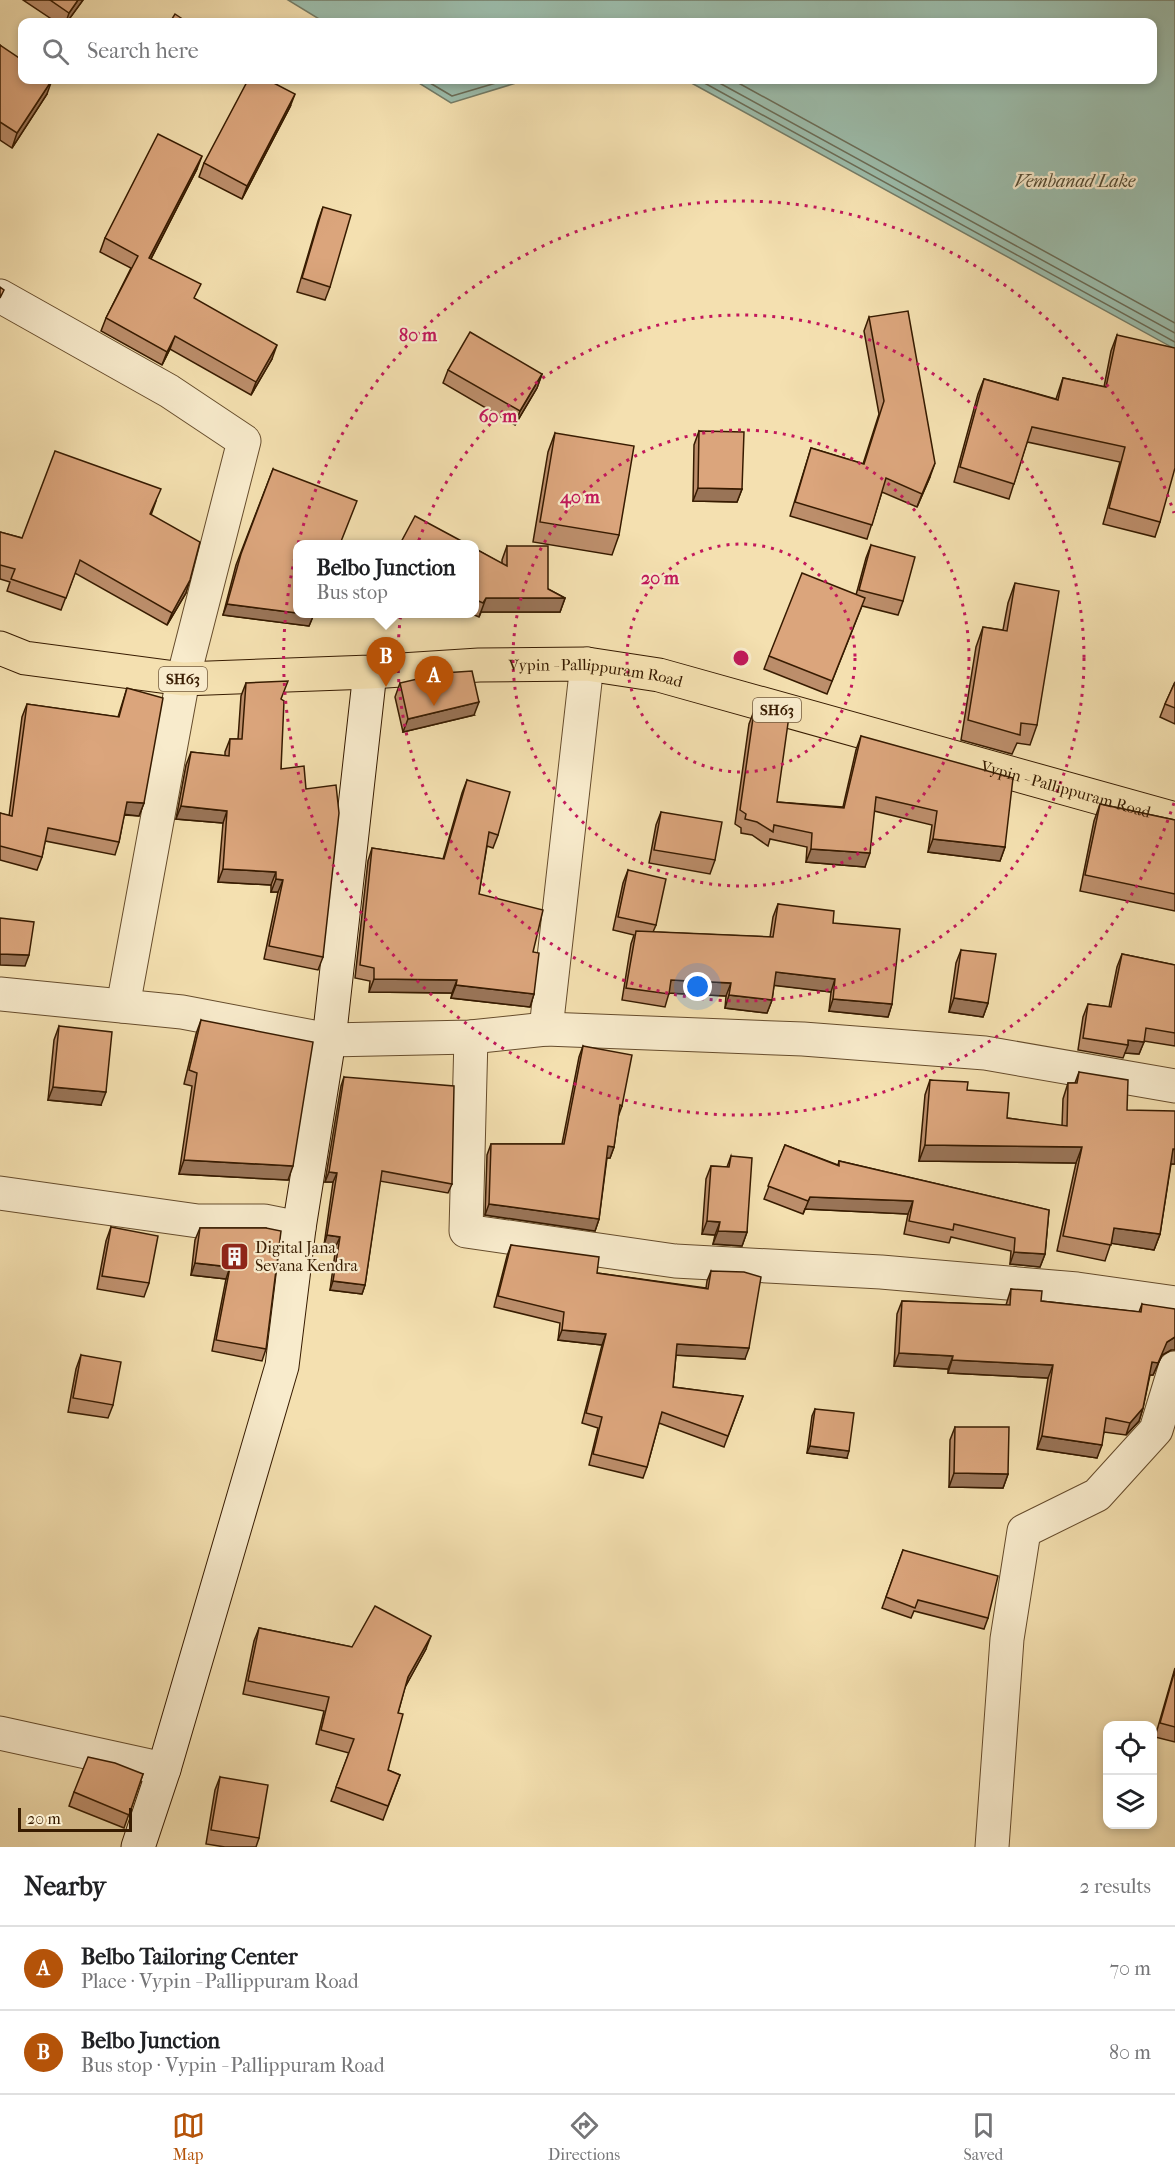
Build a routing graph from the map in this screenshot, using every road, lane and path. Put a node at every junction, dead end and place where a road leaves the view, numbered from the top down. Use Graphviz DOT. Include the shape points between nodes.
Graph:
graph roads {
  1 [pos="0,296"];
  2 [pos="0,648"];
  3 [pos="587,664"];
  4 [pos="370,672"];
  5 [pos="183,679"];
  6 [pos="1175,819"];
  7 [pos="0,994"];
  8 [pos="123,1006"];
  9 [pos="546,1029"];
  10 [pos="471,1037"];
  11 [pos="329,1040"];
  12 [pos="1175,1086"];
  13 [pos="0,1193"];
  14 [pos="298,1228"];
  15 [pos="1175,1303"];
  16 [pos="1175,1368"];
  17 [pos="0,1733"];
  18 [pos="164,1769"];
  19 [pos="138,1847"];
  20 [pos="992,1847"];
  1 -- 5 [label="street" via="169,391 244,441"];
  2 -- 5 [label="main road, Vypin - Pallippuram Road / SH63" via="25,658"];
  3 -- 4 [label="main road, Vypin - Pallippuram Road / SH63"];
  3 -- 6 [label="main road, Vypin - Pallippuram Road / SH63" via="659,675"];
  3 -- 9 [label="street"];
  4 -- 5 [label="main road, Vypin - Pallippuram Road / SH63"];
  4 -- 11 [label="street"];
  5 -- 8 [label="street"];
  7 -- 8 [label="street"];
  8 -- 11 [label="street" via="182,1012"];
  9 -- 10 [label="street"];
  9 -- 12 [label="street" via="803,1039 985,1053"];
  10 -- 11 [label="street"];
  10 -- 15 [label="street" via="466,1231 675,1261 881,1272 1077,1289"];
  11 -- 14 [label="street"];
  13 -- 14 [label="street" via="198,1221 264,1221"];
  14 -- 18 [label="street" via="282,1366"];
  16 -- 20 [label="street" via="1156,1430 1097,1495 1024,1530 1007,1639"];
  17 -- 18 [label="street"];
  18 -- 19 [label="street"];
}
